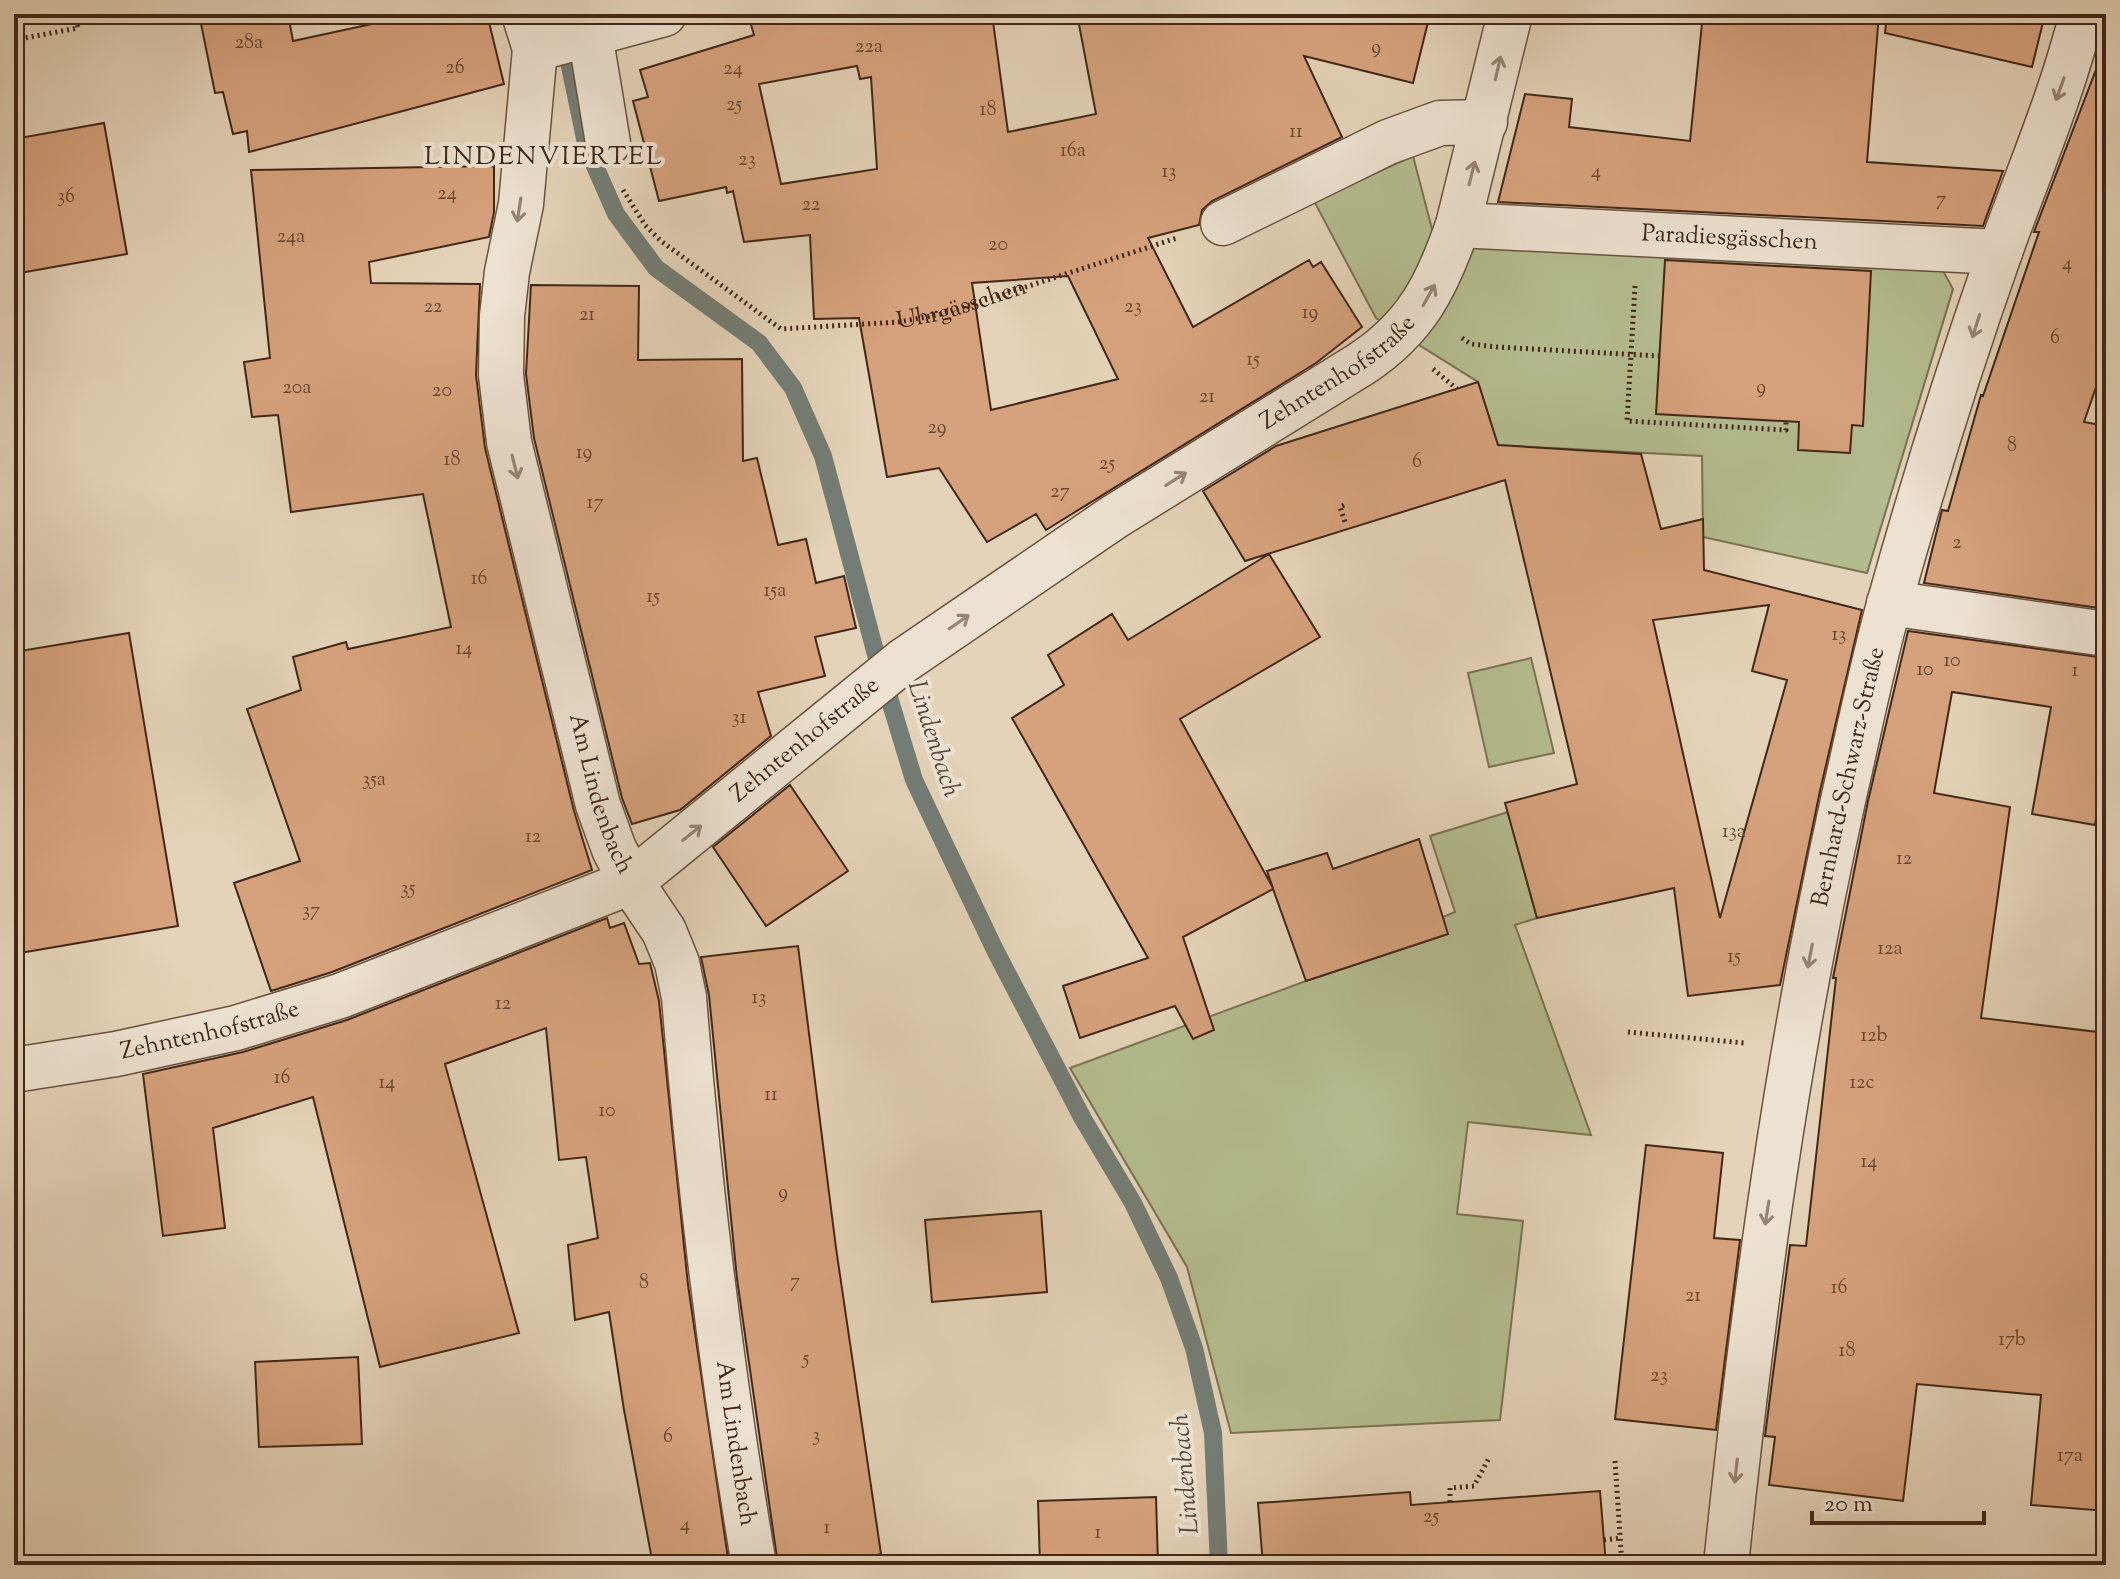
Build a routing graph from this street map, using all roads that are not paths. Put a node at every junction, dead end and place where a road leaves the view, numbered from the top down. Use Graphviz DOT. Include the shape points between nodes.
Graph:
graph roads {
  1 [pos="664,14"];
  2 [pos="1510,14"];
  3 [pos="2082,14"];
  4 [pos="555,36"];
  5 [pos="1485,122"];
  6 [pos="608,143"];
  7 [pos="1223,223"];
  8 [pos="1458,225"];
  9 [pos="2000,252"];
  10 [pos="1889,603"];
  11 [pos="2106,634"];
  12 [pos="631,882"];
  13 [pos="14,1070"];
  14 [pos="754,1565"];
  15 [pos="1726,1565"];
  1 -- 4 [label="street"];
  5 -- 2 [label="street, Zehntenhofstraße, one-way"];
  3 -- 9 [label="street, Bernhard-Schwarz-Straße, one-way" via="2070,64"];
  4 -- 6 [label="street"];
  4 -- 12 [label="street, Am Lindenbach, one-way" via="507,272 501,375 509,442 598,805"];
  5 -- 7 [label="street" via="1440,123 1388,142"];
  8 -- 5 [label="street, Zehntenhofstraße, one-way"];
  8 -- 9 [label="street, Paradiesgässchen"];
  12 -- 8 [label="street, Zehntenhofstraße, one-way" via="882,679 1114,517 1379,352 1422,307"];
  9 -- 10 [label="street, Bernhard-Schwarz-Straße, one-way"];
  10 -- 11 [label="street"];
  10 -- 15 [label="street, Bernhard-Schwarz-Straße, one-way" via="1793,1048 1761,1255"];
  12 -- 13 [label="street, Zehntenhofstraße" via="340,996 236,1028"];
  12 -- 14 [label="street, Am Lindenbach" via="664,931 684,997 709,1268"];
}
